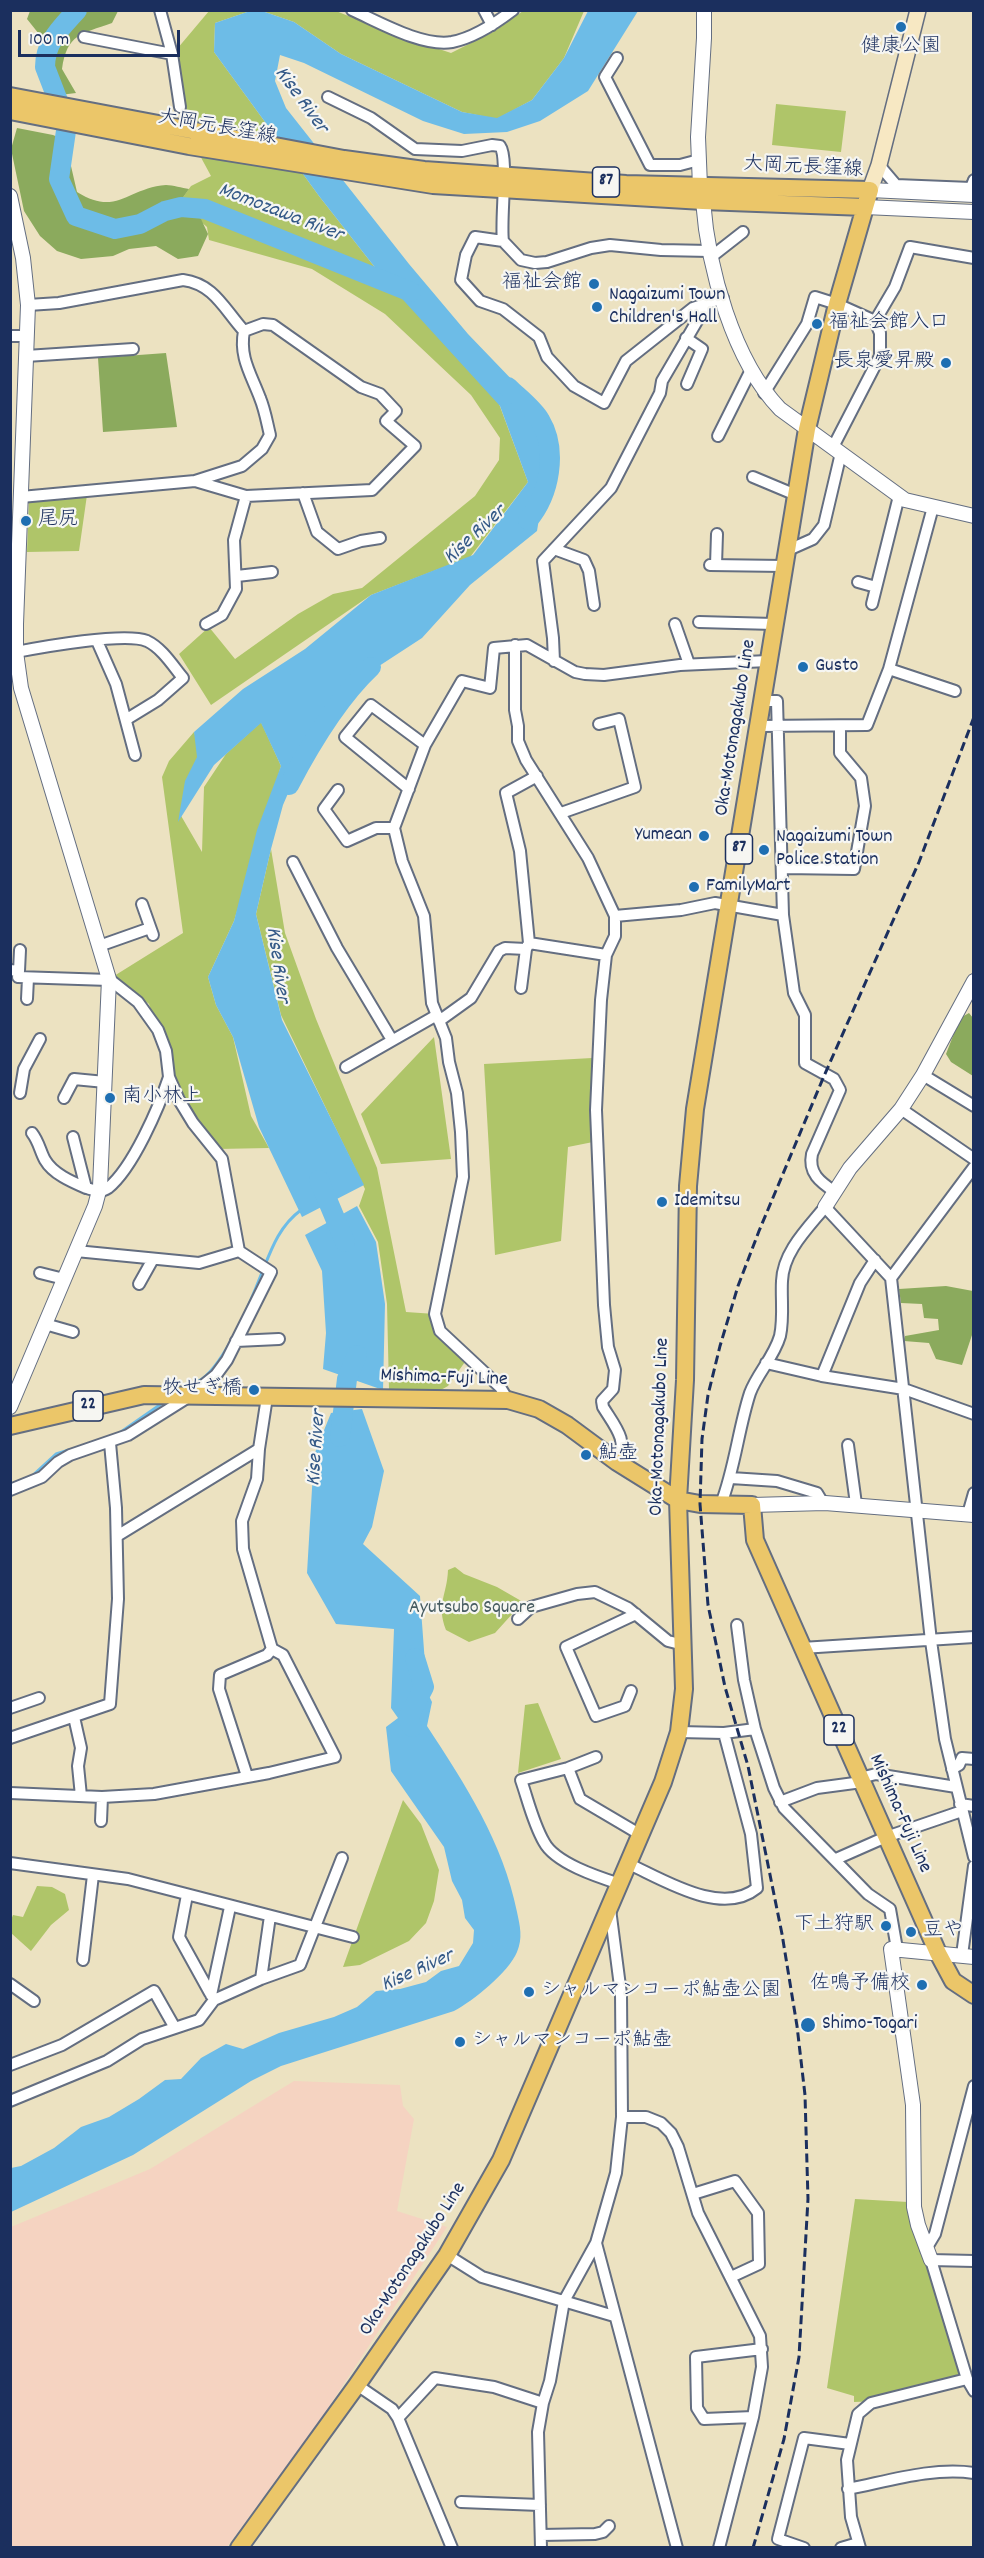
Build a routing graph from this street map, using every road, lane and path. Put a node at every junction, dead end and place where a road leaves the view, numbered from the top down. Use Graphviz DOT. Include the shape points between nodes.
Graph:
graph roads {
  1 [pos="160,10"];
  2 [pos="352,10"];
  3 [pos="484,10"];
  4 [pos="513,10"];
  5 [pos="704,10"];
  6 [pos="918,10"];
  7 [pos="492,25"];
  8 [pos="84,38"];
  9 [pos="172,54"];
  10 [pos="617,58"];
  11 [pos="10,96"];
  12 [pos="328,97"];
  13 [pos="180,106"];
  14 [pos="43,109"];
  15 [pos="10,111"];
  16 [pos="96,120"];
  17 [pos="699,160"];
  18 [pos="650,165"];
  19 [pos="879,165"];
  20 [pos="974,180"];
  21 [pos="503,182"];
  22 [pos="650,184"];
  23 [pos="870,190"];
  24 [pos="702,194"];
  25 [pos="974,195"];
  26 [pos="10,196"];
  27 [pos="865,207"];
  28 [pos="974,212"];
  29 [pos="743,232"];
  30 [pos="503,241"];
  31 [pos="711,254"];
  32 [pos="974,258"];
  33 [pos="723,298"];
  34 [pos="707,303"];
  35 [pos="837,304"];
  36 [pos="28,305"];
  37 [pos="875,321"];
  38 [pos="244,331"];
  39 [pos="10,336"];
  40 [pos="27,336"];
  41 [pos="686,338"];
  42 [pos="133,349"];
  43 [pos="26,356"];
  44 [pos="751,370"];
  45 [pos="687,384"];
  46 [pos="764,393"];
  47 [pos="807,429"];
  48 [pos="718,436"];
  49 [pos="837,450"];
  50 [pos="753,477"];
  51 [pos="195,481"];
  52 [pos="303,493"];
  53 [pos="796,495"];
  54 [pos="246,496"];
  55 [pos="899,496"];
  56 [pos="21,497"];
  57 [pos="933,507"];
  58 [pos="974,516"];
  59 [pos="717,534"];
  60 [pos="380,538"];
  61 [pos="554,549"];
  62 [pos="785,559"];
  63 [pos="272,572"];
  64 [pos="237,576"];
  65 [pos="858,582"];
  66 [pos="876,587"];
  67 [pos="594,604"];
  68 [pos="872,604"];
  69 [pos="699,622"];
  70 [pos="13,623"];
  71 [pos="206,624"];
  72 [pos="675,624"];
  73 [pos="774,624"];
  74 [pos="97,641"];
  75 [pos="515,645"];
  76 [pos="16,652"];
  77 [pos="554,661"];
  78 [pos="768,661"];
  79 [pos="689,664"];
  80 [pos="889,669"];
  81 [pos="955,691"];
  82 [pos="762,701"];
  83 [pos="127,719"];
  84 [pos="599,724"];
  85 [pos="759,726"];
  86 [pos="840,726"];
  87 [pos="776,727"];
  88 [pos="425,745"];
  89 [pos="135,755"];
  90 [pos="537,776"];
  91 [pos="409,789"];
  92 [pos="338,790"];
  93 [pos="561,813"];
  94 [pos="394,828"];
  95 [pos="293,862"];
  96 [pos="784,868"];
  97 [pos="142,904"];
  98 [pos="730,907"];
  99 [pos="783,915"];
  100 [pos="615,916"];
  101 [pos="99,946"];
  102 [pos="528,946"];
  103 [pos="20,950"];
  104 [pos="606,955"];
  105 [pos="19,973"];
  106 [pos="109,979"];
  107 [pos="974,981"];
  108 [pos="521,988"];
  109 [pos="27,999"];
  110 [pos="438,1018"];
  111 [pos="40,1039"];
  112 [pos="392,1040"];
  113 [pos="10,1066"];
  114 [pos="346,1067"];
  115 [pos="24,1069"];
  116 [pos="923,1075"];
  117 [pos="169,1077"];
  118 [pos="105,1082"];
  119 [pos="20,1094"];
  120 [pos="64,1098"];
  121 [pos="974,1106"];
  122 [pos="901,1108"];
  123 [pos="32,1133"];
  124 [pos="73,1137"];
  125 [pos="974,1159"];
  126 [pos="974,1167"];
  127 [pos="92,1190"];
  128 [pos="835,1192"];
  129 [pos="825,1207"];
  130 [pos="76,1251"];
  131 [pos="239,1251"];
  132 [pos="153,1259"];
  133 [pos="875,1260"];
  134 [pos="40,1273"];
  135 [pos="891,1278"];
  136 [pos="64,1279"];
  137 [pos="139,1284"];
  138 [pos="45,1324"];
  139 [pos="73,1332"];
  140 [pos="279,1339"];
  141 [pos="236,1341"];
  142 [pos="766,1363"];
  143 [pos="822,1376"];
  144 [pos="904,1389"];
  145 [pos="179,1396"];
  146 [pos="267,1396"];
  147 [pos="508,1400"];
  148 [pos="10,1407"];
  149 [pos="973,1411"];
  150 [pos="10,1426"];
  151 [pos="110,1443"];
  152 [pos="848,1445"];
  153 [pos="259,1449"];
  154 [pos="617,1462"];
  155 [pos="731,1478"];
  156 [pos="10,1491"];
  157 [pos="974,1493"];
  158 [pos="678,1500"];
  159 [pos="823,1503"];
  160 [pos="721,1504"];
  161 [pos="856,1504"];
  162 [pos="752,1505"];
  163 [pos="917,1512"];
  164 [pos="971,1514"];
  165 [pos="117,1536"];
  166 [pos="636,1614"];
  167 [pos="518,1619"];
  168 [pos="737,1625"];
  169 [pos="974,1637"];
  170 [pos="931,1641"];
  171 [pos="684,1645"];
  172 [pos="272,1648"];
  173 [pos="802,1648"];
  174 [pos="631,1691"];
  175 [pos="39,1698"];
  176 [pos="10,1708"];
  177 [pos="74,1717"];
  178 [pos="755,1729"];
  179 [pos="679,1732"];
  180 [pos="724,1733"];
  181 [pos="10,1738"];
  182 [pos="596,1757"];
  183 [pos="974,1759"];
  184 [pos="568,1768"];
  185 [pos="952,1769"];
  186 [pos="247,1776"];
  187 [pos="861,1780"];
  188 [pos="956,1787"];
  189 [pos="10,1793"];
  190 [pos="81,1796"];
  191 [pos="102,1797"];
  192 [pos="780,1802"];
  193 [pos="974,1806"];
  194 [pos="961,1807"];
  195 [pos="101,1821"];
  196 [pos="641,1835"];
  197 [pos="886,1837"];
  198 [pos="974,1857"];
  199 [pos="342,1858"];
  200 [pos="836,1859"];
  201 [pos="10,1863"];
  202 [pos="629,1864"];
  203 [pos="974,1866"];
  204 [pos="93,1875"];
  205 [pos="620,1884"];
  206 [pos="187,1895"];
  207 [pos="230,1907"];
  208 [pos="610,1908"];
  209 [pos="270,1917"];
  210 [pos="314,1927"];
  211 [pos="353,1937"];
  212 [pos="897,1949"];
  213 [pos="938,1953"];
  214 [pos="968,1956"];
  215 [pos="83,1960"];
  216 [pos="261,1979"];
  217 [pos="10,1984"];
  218 [pos="974,1995"];
  219 [pos="212,1996"];
  220 [pos="34,2001"];
  221 [pos="175,2028"];
  222 [pos="10,2065"];
  223 [pos="974,2085"];
  224 [pos="10,2101"];
  225 [pos="622,2117"];
  226 [pos="693,2194"];
  227 [pos="596,2242"];
  228 [pos="447,2254"];
  229 [pos="928,2255"];
  230 [pos="974,2262"];
  231 [pos="730,2277"];
  232 [pos="564,2301"];
  233 [pos="614,2316"];
  234 [pos="762,2349"];
  235 [pos="967,2379"];
  236 [pos="357,2385"];
  237 [pos="974,2391"];
  238 [pos="543,2403"];
  239 [pos="753,2417"];
  240 [pos="398,2418"];
  241 [pos="850,2444"];
  242 [pos="974,2473"];
  243 [pos="848,2489"];
  244 [pos="461,2502"];
  245 [pos="540,2505"];
  246 [pos="609,2526"];
  247 [pos="541,2535"];
  248 [pos="859,2545"];
  249 [pos="239,2547"];
  250 [pos="452,2547"];
  251 [pos="541,2547"];
  252 [pos="677,2547"];
  253 [pos="719,2547"];
  254 [pos="804,2547"];
  255 [pos="841,2547"];
  1 -- 9 [label="street"];
  2 -- 7 [label="street" via="436,43 453,42"];
  3 -- 7 [label="street"];
  4 -- 7 [label="street"];
  5 -- 17 [label="street"];
  6 -- 19 [label="main road"];
  8 -- 9 [label="street"];
  9 -- 13 [label="street"];
  10 -- 18 [label="street" via="605,77"];
  11 -- 14 [label="main road, 大岡元長窪線 / 87"];
  12 -- 21 [label="street" via="371,118 415,149 462,151 500,146 505,159"];
  14 -- 15 [label="main road, 大岡元長窪線 / 87"];
  14 -- 16 [label="main road, 大岡元長窪線 / 87"];
  16 -- 21 [label="main road, 大岡元長窪線 / 87" via="182,129 344,159"];
  16 -- 21 [label="main road, 大岡元長窪線 / 87" via="189,146 357,174 433,185"];
  17 -- 18 [label="street" via="680,165"];
  17 -- 24 [label="street"];
  18 -- 22 [label="street"];
  19 -- 20 [label="street" via="897,185 971,188"];
  19 -- 23 [label="main road"];
  21 -- 22 [label="main road, 大岡元長窪線 / 87"];
  21 -- 24 [label="main road, 大岡元長窪線 / 87"];
  21 -- 30 [label="street"];
  22 -- 24 [label="main road, 大岡元長窪線 / 87"];
  23 -- 24 [label="main road, 大岡元長窪線 / 87"];
  23 -- 25 [label="street"];
  23 -- 27 [label="main road, 大岡元長窪線 / 87"];
  24 -- 27 [label="main road, 大岡元長窪線 / 87"];
  24 -- 31 [label="street"];
  26 -- 36 [label="street"];
  27 -- 28 [label="street"];
  27 -- 35 [label="main road, Oka-Motonagakubo Line / 87"];
  29 -- 31 [label="street"];
  30 -- 31 [label="street" via="521,260 535,263 610,245"];
  30 -- 34 [label="street" via="475,237 461,280 480,302 503,309 539,337 547,357 574,386 604,403 626,361 693,308"];
  31 -- 33 [label="street"];
  32 -- 37 [label="street" via="910,247 895,287"];
  33 -- 34 [label="street"];
  33 -- 44 [label="street"];
  34 -- 41 [label="street"];
  35 -- 37 [label="street"];
  35 -- 46 [label="street" via="815,297 807,324"];
  35 -- 47 [label="main road, Oka-Motonagakubo Line / 87"];
  36 -- 38 [label="street" via="183,280 197,282 211,291"];
  36 -- 40 [label="street"];
  37 -- 49 [label="street" via="880,333 880,356"];
  38 -- 51 [label="street" via="242,351 270,435 262,449 242,466"];
  38 -- 52 [label="street" via="263,324 273,325 361,387 380,394 396,411 386,421 415,447 372,489"];
  39 -- 40 [label="street"];
  40 -- 43 [label="street"];
  41 -- 45 [label="street" via="702,349"];
  41 -- 61 [label="street" via="611,488"];
  42 -- 43 [label="street"];
  43 -- 56 [label="street"];
  44 -- 46 [label="street"];
  44 -- 48 [label="street"];
  46 -- 47 [label="street"];
  47 -- 49 [label="street"];
  47 -- 53 [label="main road, Oka-Motonagakubo Line / 87"];
  49 -- 55 [label="street"];
  49 -- 62 [label="street" via="824,525 813,539"];
  50 -- 53 [label="street"];
  51 -- 54 [label="street"];
  51 -- 56 [label="street"];
  52 -- 54 [label="street"];
  52 -- 60 [label="street" via="317,532 338,549"];
  53 -- 62 [label="main road, Oka-Motonagakubo Line / 87"];
  54 -- 64 [label="street" via="234,540"];
  55 -- 57 [label="street"];
  55 -- 66 [label="street"];
  56 -- 70 [label="street"];
  57 -- 58 [label="street"];
  57 -- 80 [label="street"];
  59 -- 62 [label="street" via="713,565"];
  61 -- 67 [label="street" via="584,560"];
  61 -- 77 [label="street" via="543,561"];
  62 -- 73 [label="main road, Oka-Motonagakubo Line / 87"];
  63 -- 64 [label="street"];
  64 -- 71 [label="street" via="236,589 222,615"];
  65 -- 66 [label="street"];
  66 -- 68 [label="street"];
  69 -- 73 [label="street"];
  70 -- 76 [label="street"];
  72 -- 79 [label="street"];
  73 -- 78 [label="main road, Oka-Motonagakubo Line / 87"];
  74 -- 76 [label="street"];
  74 -- 83 [label="street"];
  74 -- 83 [label="street" via="146,641 158,648 183,678"];
  75 -- 77 [label="street" via="527,645"];
  75 -- 88 [label="street" via="494,648 490,688 462,681"];
  75 -- 90 [label="street" via="514,711 518,741"];
  76 -- 101 [label="street" via="21,688"];
  77 -- 79 [label="street" via="575,672 594,675"];
  78 -- 79 [label="street"];
  78 -- 82 [label="main road, Oka-Motonagakubo Line / 87"];
  80 -- 81 [label="street"];
  80 -- 86 [label="street" via="867,725"];
  82 -- 85 [label="main road, Oka-Motonagakubo Line / 87"];
  82 -- 87 [label="street" via="777,701"];
  83 -- 89 [label="street"];
  84 -- 93 [label="street" via="619,719 635,787"];
  85 -- 87 [label="street"];
  85 -- 98 [label="main road, Oka-Motonagakubo Line / 87"];
  86 -- 87 [label="street"];
  86 -- 96 [label="street" via="840,753 861,778 865,806 854,869"];
  87 -- 96 [label="street"];
  88 -- 91 [label="street"];
  88 -- 91 [label="street" via="371,705 345,737"];
  90 -- 93 [label="street"];
  90 -- 102 [label="street" via="506,793 520,851"];
  91 -- 94 [label="street"];
  92 -- 94 [label="street" via="324,808 347,841 376,828"];
  93 -- 100 [label="street" via="588,858"];
  94 -- 110 [label="street" via="402,861 424,916 432,1003"];
  95 -- 112 [label="street" via="337,948"];
  96 -- 99 [label="street"];
  97 -- 101 [label="street" via="151,932"];
  98 -- 99 [label="street"];
  98 -- 100 [label="street" via="715,903"];
  98 -- 158 [label="main road, Oka-Motonagakubo Line / 87" via="695,1109 688,1186 685,1380"];
  99 -- 128 [label="street" via="794,993 805,1015 805,1063 834,1079 840,1090 810,1164 813,1174"];
  100 -- 104 [label="street" via="615,936"];
  101 -- 106 [label="street"];
  102 -- 104 [label="street"];
  102 -- 108 [label="street"];
  102 -- 110 [label="street" via="499,951 471,998"];
  103 -- 105 [label="street"];
  104 -- 154 [label="street" via="596,1110 604,1305 608,1347 615,1370 613,1389 602,1401 622,1441 623,1452"];
  105 -- 106 [label="street"];
  105 -- 109 [label="street"];
  106 -- 117 [label="street" via="138,1002 158,1030 166,1051"];
  106 -- 118 [label="street"];
  107 -- 116 [label="street"];
  110 -- 112 [label="street"];
  110 -- 147 [label="street" via="457,1093 463,1177 436,1323 500,1387"];
  111 -- 115 [label="street"];
  112 -- 114 [label="street"];
  113 -- 115 [label="street"];
  115 -- 119 [label="street"];
  116 -- 121 [label="street"];
  116 -- 122 [label="street"];
  117 -- 127 [label="street" via="157,1113 126,1166 107,1189"];
  117 -- 131 [label="street" via="193,1123 222,1159"];
  118 -- 120 [label="street" via="74,1079"];
  118 -- 127 [label="street"];
  122 -- 125 [label="street"];
  122 -- 128 [label="street" via="850,1168"];
  123 -- 127 [label="street" via="45,1161"];
  124 -- 127 [label="street"];
  126 -- 135 [label="street"];
  127 -- 130 [label="street"];
  128 -- 129 [label="street"];
  129 -- 133 [label="street"];
  129 -- 142 [label="street" via="796,1242 785,1263 779,1338"];
  130 -- 132 [label="street"];
  130 -- 136 [label="street"];
  131 -- 132 [label="street" via="199,1263"];
  131 -- 141 [label="street" via="271,1272"];
  132 -- 137 [label="street"];
  133 -- 135 [label="street"];
  133 -- 143 [label="street" via="860,1283"];
  134 -- 136 [label="street"];
  135 -- 144 [label="street"];
  136 -- 138 [label="street"];
  138 -- 139 [label="street"];
  138 -- 148 [label="street"];
  140 -- 141 [label="street"];
  141 -- 145 [label="street" via="216,1375"];
  142 -- 143 [label="street"];
  142 -- 155 [label="street" via="751,1391"];
  143 -- 144 [label="street"];
  144 -- 149 [label="street"];
  144 -- 163 [label="street"];
  145 -- 146 [label="main road, Mishima-Fuji Line / 22"];
  145 -- 150 [label="main road, Mishima-Fuji Line / 22" via="124,1398"];
  145 -- 151 [label="street" via="128,1435"];
  146 -- 147 [label="main road, Mishima-Fuji Line / 22"];
  146 -- 153 [label="street"];
  147 -- 154 [label="main road, Mishima-Fuji Line / 22" via="539,1408"];
  151 -- 156 [label="street" via="70,1455 42,1477"];
  151 -- 165 [label="street"];
  152 -- 161 [label="street"];
  153 -- 165 [label="street"];
  153 -- 172 [label="street" via="257,1479 242,1521 243,1549"];
  154 -- 158 [label="main road, Mishima-Fuji Line / 22"];
  155 -- 159 [label="street" via="777,1481 817,1493"];
  155 -- 160 [label="street"];
  157 -- 164 [label="street"];
  158 -- 160 [label="main road, 22"];
  158 -- 171 [label="main road, Oka-Motonagakubo Line / 87"];
  159 -- 161 [label="street"];
  159 -- 162 [label="street"];
  160 -- 162 [label="main road, 22"];
  161 -- 163 [label="street"];
  162 -- 173 [label="main road, Mishima-Fuji Line / 22" via="755,1540"];
  163 -- 164 [label="street"];
  163 -- 170 [label="street"];
  165 -- 177 [label="street" via="118,1599 110,1704"];
  166 -- 167 [label="street" via="590,1591 531,1607"];
  166 -- 171 [label="street" via="668,1641"];
  166 -- 174 [label="street" via="566,1647 596,1716 625,1706"];
  168 -- 178 [label="street"];
  169 -- 170 [label="street"];
  170 -- 173 [label="street"];
  170 -- 185 [label="street"];
  171 -- 179 [label="main road, Oka-Motonagakubo Line / 87"];
  172 -- 186 [label="street" via="267,1655 219,1675 219,1689"];
  172 -- 186 [label="street" via="283,1655 335,1757"];
  173 -- 187 [label="main road, Mishima-Fuji Line / 22"];
  175 -- 176 [label="street"];
  177 -- 181 [label="street"];
  177 -- 190 [label="street" via="81,1748"];
  178 -- 180 [label="street"];
  178 -- 192 [label="street"];
  179 -- 180 [label="street"];
  179 -- 196 [label="main road, Oka-Motonagakubo Line / 87"];
  180 -- 202 [label="street" via="751,1834 757,1888 740,1899 710,1898"];
  182 -- 184 [label="street"];
  183 -- 185 [label="street" via="962,1758"];
  184 -- 196 [label="street" via="580,1798"];
  184 -- 205 [label="street" via="521,1780 544,1843 585,1872"];
  185 -- 188 [label="street"];
  186 -- 191 [label="street" via="154,1794"];
  187 -- 188 [label="street" via="876,1774"];
  187 -- 192 [label="street" via="817,1788"];
  187 -- 197 [label="main road, Mishima-Fuji Line / 22"];
  188 -- 194 [label="street"];
  189 -- 190 [label="street"];
  190 -- 191 [label="street"];
  191 -- 195 [label="street"];
  192 -- 200 [label="street"];
  193 -- 194 [label="street"];
  194 -- 197 [label="street"];
  194 -- 198 [label="street"];
  196 -- 202 [label="main road, Oka-Motonagakubo Line / 87"];
  197 -- 200 [label="street"];
  197 -- 213 [label="main road, Mishima-Fuji Line / 22"];
  199 -- 210 [label="street"];
  200 -- 212 [label="street" via="868,1894 890,1909"];
  201 -- 204 [label="street"];
  202 -- 205 [label="main road, Oka-Motonagakubo Line / 87"];
  203 -- 214 [label="street"];
  204 -- 206 [label="street" via="128,1879"];
  204 -- 215 [label="street"];
  205 -- 208 [label="main road, Oka-Motonagakubo Line / 87"];
  206 -- 207 [label="street"];
  206 -- 219 [label="street" via="179,1937"];
  207 -- 209 [label="street"];
  207 -- 219 [label="street"];
  208 -- 225 [label="street" via="621,1994"];
  208 -- 228 [label="main road, Oka-Motonagakubo Line / 87" via="501,2160"];
  209 -- 210 [label="street"];
  209 -- 216 [label="street"];
  210 -- 211 [label="street"];
  210 -- 216 [label="street" via="300,1965"];
  212 -- 213 [label="street"];
  212 -- 229 [label="street" via="891,1949 913,2105 914,2207"];
  213 -- 214 [label="street"];
  213 -- 218 [label="main road, Mishima-Fuji Line / 22" via="947,1974"];
  216 -- 219 [label="street"];
  217 -- 220 [label="street"];
  219 -- 221 [label="street" via="199,2020"];
  221 -- 222 [label="street" via="154,1990 62,2045"];
  221 -- 224 [label="street" via="142,2039 106,2061"];
  223 -- 229 [label="street"];
  225 -- 226 [label="street" via="646,2117 661,2123 671,2133"];
  225 -- 227 [label="street" via="616,2173"];
  226 -- 231 [label="street" via="698,2213"];
  226 -- 231 [label="street" via="735,2181 758,2213 759,2264"];
  227 -- 232 [label="street"];
  227 -- 233 [label="street"];
  228 -- 232 [label="street" via="482,2277"];
  228 -- 236 [label="main road, Oka-Motonagakubo Line / 87"];
  229 -- 230 [label="street"];
  229 -- 235 [label="street"];
  231 -- 234 [label="street" via="760,2336"];
  232 -- 233 [label="street"];
  232 -- 238 [label="street"];
  233 -- 252 [label="street"];
  234 -- 239 [label="street"];
  234 -- 239 [label="street" via="696,2357 697,2408 705,2418"];
  235 -- 237 [label="street"];
  235 -- 241 [label="street" via="871,2403 858,2414"];
  236 -- 240 [label="street" via="392,2409"];
  236 -- 249 [label="main road, Oka-Motonagakubo Line / 87"];
  238 -- 240 [label="street" via="494,2387 435,2378"];
  238 -- 245 [label="street" via="538,2432"];
  239 -- 253 [label="street"];
  240 -- 250 [label="street"];
  241 -- 243 [label="street"];
  241 -- 254 [label="street" via="804,2438 778,2539"];
  242 -- 243 [label="street" via="935,2472"];
  243 -- 248 [label="street"];
  244 -- 245 [label="street"];
  245 -- 247 [label="street"];
  246 -- 247 [label="street" via="595,2534"];
  247 -- 251 [label="street"];
  248 -- 255 [label="street"];
}
